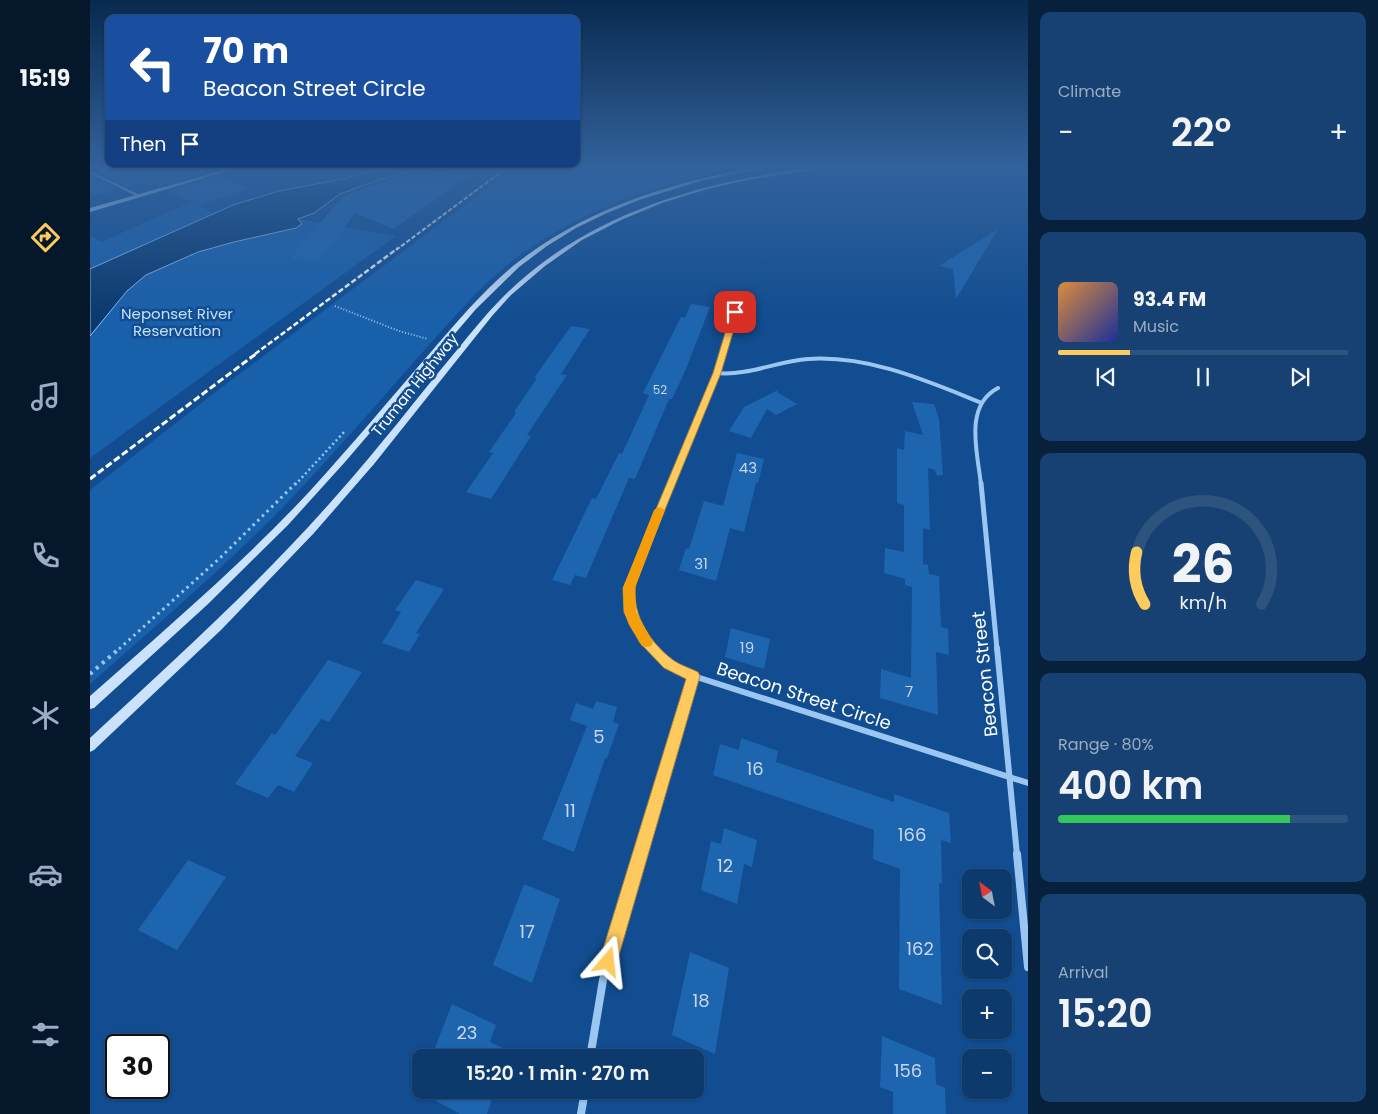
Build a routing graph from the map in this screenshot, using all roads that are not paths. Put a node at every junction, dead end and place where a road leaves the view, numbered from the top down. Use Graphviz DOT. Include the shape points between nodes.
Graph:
graph roads {
  1 [pos="594,218"];
  2 [pos="623,218"];
  3 [pos="739,297"];
  4 [pos="430,372"];
  5 [pos="717,373"];
  6 [pos="998,388"];
  7 [pos="982,403"];
  8 [pos="693,676"];
  9 [pos="90,704"];
  10 [pos="90,746"];
  11 [pos="1010,777"];
  12 [pos="1028,783"];
  13 [pos="1028,967"];
  14 [pos="592,1049"];
  15 [pos="584,1099"];
  16 [pos="581,1114"];
  1 -- 4 [label="main road, Truman Highway" via="541,248 506,275 444,342"];
  2 -- 4 [label="main road, Truman Highway" via="558,253 515,288"];
  3 -- 5 [label="street, Beacon Street Circle"];
  4 -- 9 [label="main road, Truman Highway" via="277,530"];
  4 -- 10 [label="main road, Truman Highway" via="351,485 294,548 228,616"];
  5 -- 7 [label="street" via="731,374 807,359 855,361 921,379"];
  5 -- 8 [label="street, Beacon Street Circle" via="629,588 630,612 644,639 669,664"];
  6 -- 7 [label="street" via="985,396"];
  7 -- 11 [label="street, Beacon Street" via="975,424"];
  8 -- 11 [label="street, Beacon Street Circle"];
  8 -- 14 [label="street" via="603,980"];
  11 -- 12 [label="street, Beacon Street Circle"];
  11 -- 13 [label="street, Beacon Street"];
  15 -- 16 [label="street"];
}
